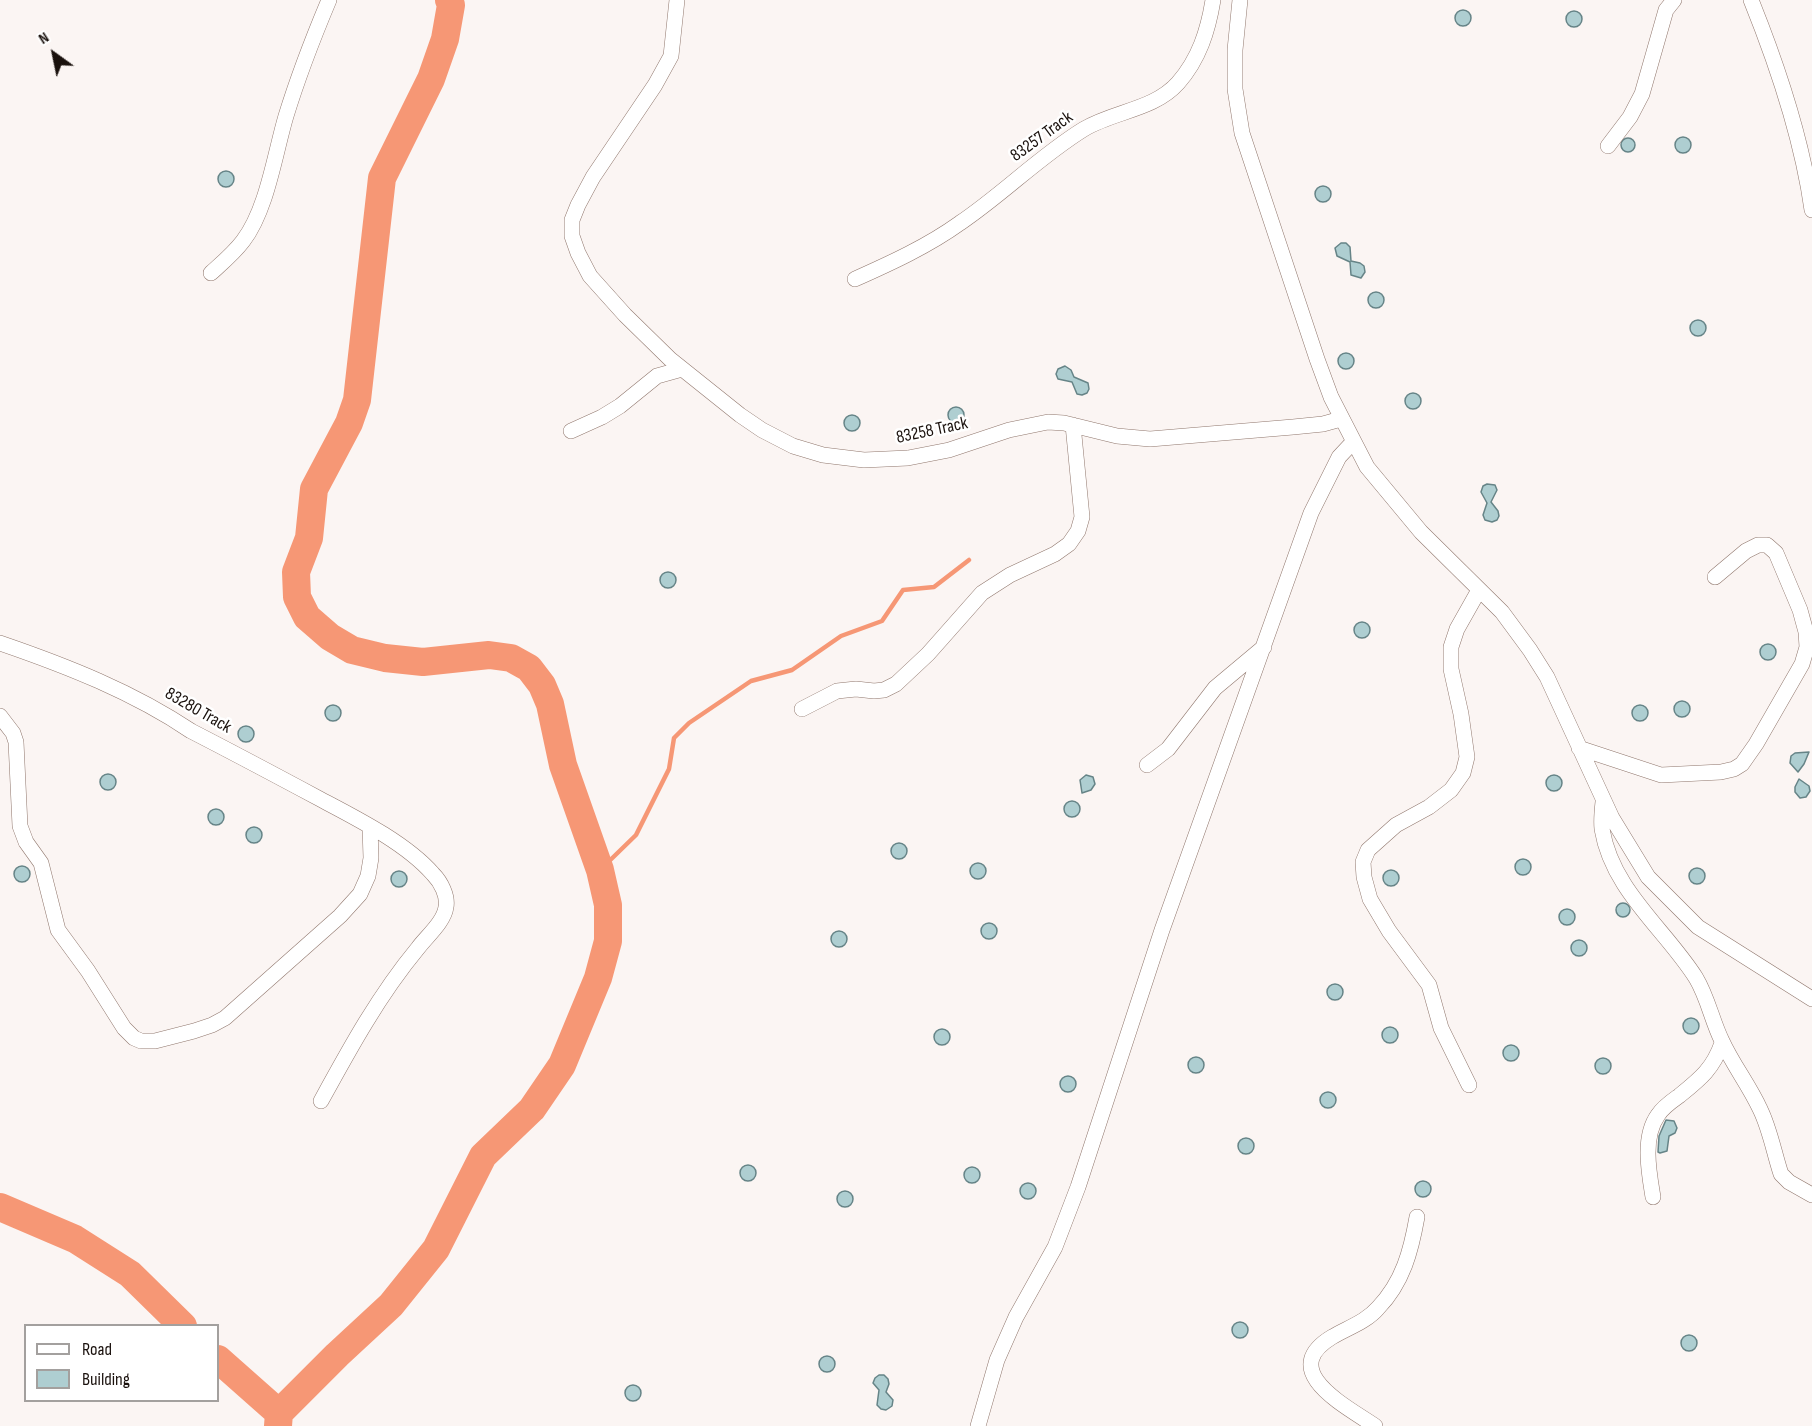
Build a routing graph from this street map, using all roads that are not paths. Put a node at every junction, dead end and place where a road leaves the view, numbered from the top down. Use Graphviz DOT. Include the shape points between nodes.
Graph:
graph roads {
  1 [pos="328,0"];
  2 [pos="677,0"];
  3 [pos="1213,0"];
  4 [pos="1240,0"];
  5 [pos="1674,0"];
  6 [pos="1751,0"];
  7 [pos="1608,146"];
  8 [pos="1812,210"];
  9 [pos="211,273"];
  10 [pos="855,279"];
  11 [pos="682,369"];
  12 [pos="1341,419"];
  13 [pos="1073,425"];
  14 [pos="571,431"];
  15 [pos="1353,442"];
  16 [pos="1715,577"];
  17 [pos="1479,590"];
  18 [pos="0,643"];
  19 [pos="1264,647"];
  20 [pos="801,709"];
  21 [pos="0,716"];
  22 [pos="1580,748"];
  23 [pos="1147,765"];
  24 [pos="1603,799"];
  25 [pos="370,826"];
  26 [pos="1812,985"];
  27 [pos="1793,988"];
  28 [pos="1812,999"];
  29 [pos="1722,1042"];
  30 [pos="1469,1085"];
  31 [pos="321,1101"];
  32 [pos="1812,1196"];
  33 [pos="1653,1197"];
  34 [pos="1417,1217"];
  35 [pos="978,1426"];
  36 [pos="1375,1426"];
  1 -- 9 [label="street" via="253,225 231,255"];
  2 -- 11 [label="street, 83258 Track" via="671,56 593,177 572,220 572,236 590,276"];
  3 -- 10 [label="street, 83257 Track" via="1210,23 1197,56 1178,83 1163,95 1086,128 960,223 920,248"];
  4 -- 12 [label="street" via="1235,89 1242,133 1317,359"];
  5 -- 7 [label="street" via="1666,10 1642,94"];
  6 -- 8 [label="street" via="1794,126"];
  11 -- 13 [label="street, 83258 Track" via="762,430 793,446 823,455 864,460 908,458 1031,425"];
  11 -- 14 [label="street" via="657,376 620,406"];
  12 -- 13 [label="street, 83258 Track" via="1323,424 1150,439 1110,435"];
  12 -- 15 [label="street"];
  13 -- 20 [label="street" via="1082,517 1069,544 982,593 896,684 884,690 837,691"];
  15 -- 17 [label="street" via="1386,492"];
  15 -- 19 [label="street" via="1338,457 1311,513"];
  16 -- 22 [label="street" via="1746,551 1767,545 1776,552 1806,632 1802,664 1742,764 1721,772 1660,775"];
  17 -- 22 [label="street" via="1502,612 1530,650"];
  17 -- 30 [label="street" via="1451,647 1451,669 1467,757 1463,773 1451,790 1389,831 1368,850 1363,862 1370,900 1429,985 1441,1028"];
  18 -- 25 [label="street, 83280 Track" via="128,694"];
  19 -- 23 [label="street" via="1215,688 1168,748"];
  19 -- 35 [label="street" via="1161,930 1078,1187 1054,1248 997,1360"];
  21 -- 25 [label="street" via="16,742 20,826 41,863 58,930 124,1028 141,1041 194,1031 225,1018 340,916 360,894 368,876"];
  22 -- 24 [label="street"];
  24 -- 27 [label="street" via="1648,877 1673,903 1706,932"];
  24 -- 29 [label="street" via="1602,827 1614,864 1630,893 1696,979"];
  25 -- 31 [label="street, 83280 Track" via="434,874 444,893 446,909 376,1005"];
  26 -- 27 [label="street"];
  27 -- 28 [label="street"];
  29 -- 32 [label="street" via="1760,1108 1781,1174"];
  29 -- 33 [label="street" via="1708,1071 1669,1103 1652,1126 1648,1152"];
  34 -- 36 [label="street" via="1402,1274 1388,1297 1361,1322 1316,1348 1311,1360 1311,1373 1318,1383"];
}
